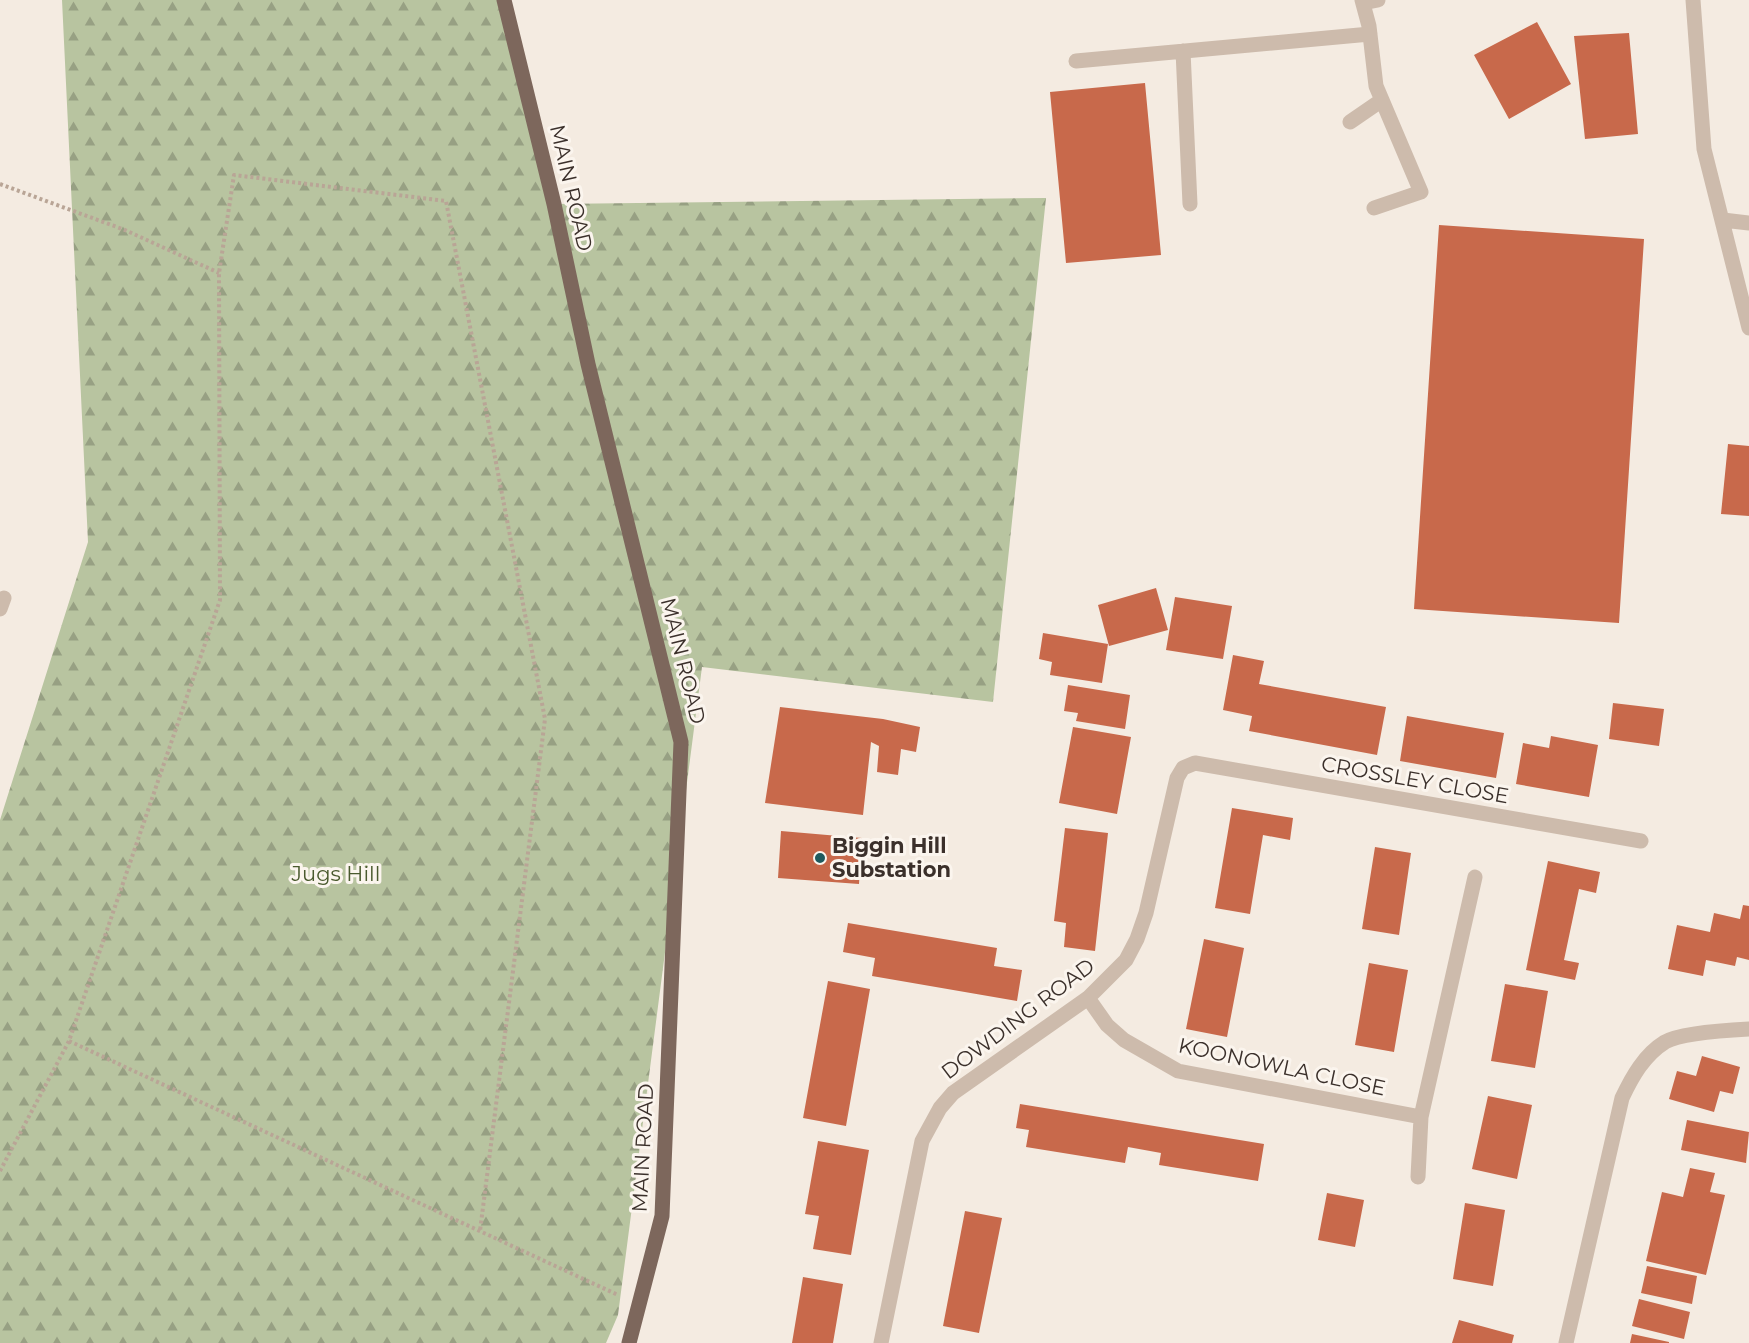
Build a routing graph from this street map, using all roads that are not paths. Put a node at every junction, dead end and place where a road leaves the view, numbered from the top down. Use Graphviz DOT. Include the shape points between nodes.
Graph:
graph roads {
  1 [pos="504,0"];
  2 [pos="1693,0"];
  3 [pos="1368,1"];
  4 [pos="1370,34"];
  5 [pos="1183,51"];
  6 [pos="1076,61"];
  7 [pos="1379,93"];
  8 [pos="1350,122"];
  9 [pos="1190,204"];
  10 [pos="1374,207"];
  11 [pos="1723,220"];
  12 [pos="1749,224"];
  13 [pos="1749,328"];
  14 [pos="1183,768"];
  15 [pos="1641,841"];
  16 [pos="1475,877"];
  17 [pos="1088,998"];
  18 [pos="1749,1029"];
  19 [pos="1421,1117"];
  20 [pos="1418,1178"];
  21 [pos="629,1343"];
  22 [pos="880,1343"];
  23 [pos="1566,1343"];
  1 -- 21 [label="main road, MAIN ROAD" via="681,742 662,1216"];
  2 -- 11 [label="street" via="1704,149"];
  3 -- 4 [label="street"];
  4 -- 5 [label="street"];
  4 -- 7 [label="street"];
  5 -- 6 [label="street"];
  5 -- 9 [label="street"];
  7 -- 8 [label="street"];
  7 -- 10 [label="street" via="1421,192"];
  11 -- 12 [label="street"];
  11 -- 13 [label="street"];
  14 -- 15 [label="street, CROSSLEY CLOSE" via="1194,763"];
  14 -- 17 [label="street, DOWDING ROAD" via="1177,778 1137,939 1126,960"];
  16 -- 19 [label="street"];
  17 -- 19 [label="street, KOONOWLA CLOSE" via="1107,1025 1124,1040 1178,1071"];
  17 -- 22 [label="street, DOWDING ROAD" via="953,1093 930,1123 922,1141"];
  18 -- 23 [label="street" via="1665,1042 1635,1070 1622,1098"];
  19 -- 20 [label="street"];
}
